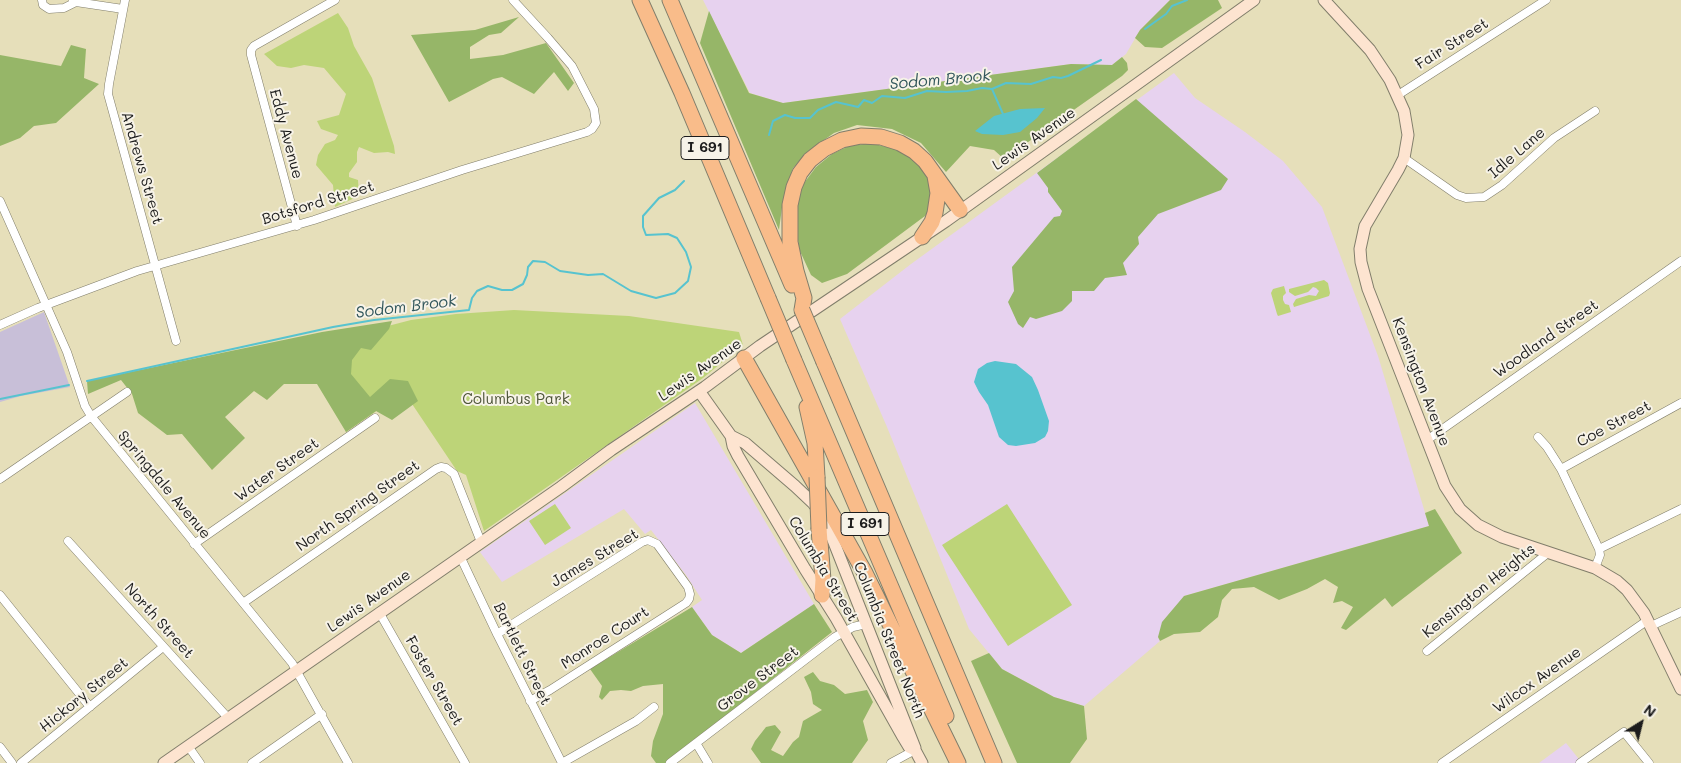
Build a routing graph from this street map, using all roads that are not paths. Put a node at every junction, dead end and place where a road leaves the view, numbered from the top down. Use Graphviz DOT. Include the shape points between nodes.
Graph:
graph roads {
  1 [pos="42,0"];
  2 [pos="125,0"];
  3 [pos="335,0"];
  4 [pos="513,0"];
  5 [pos="640,0"];
  6 [pos="670,0"];
  7 [pos="1254,0"];
  8 [pos="1324,0"];
  9 [pos="1546,0"];
  10 [pos="74,1"];
  11 [pos="123,9"];
  12 [pos="1398,95"];
  13 [pos="1595,111"];
  14 [pos="1404,158"];
  15 [pos="934,172"];
  16 [pos="0,201"];
  17 [pos="960,210"];
  18 [pos="296,226"];
  19 [pos="922,237"];
  20 [pos="1681,261"];
  21 [pos="156,265"];
  22 [pos="794,280"];
  23 [pos="46,306"];
  24 [pos="0,325"];
  25 [pos="176,342"];
  26 [pos="744,358"];
  27 [pos="795,364"];
  28 [pos="700,391"];
  29 [pos="127,392"];
  30 [pos="1681,403"];
  31 [pos="91,416"];
  32 [pos="376,418"];
  33 [pos="731,436"];
  34 [pos="1538,437"];
  35 [pos="1427,440"];
  36 [pos="1560,469"];
  37 [pos="0,478"];
  38 [pos="1681,509"];
  39 [pos="68,541"];
  40 [pos="481,542"];
  41 [pos="194,544"];
  42 [pos="1599,549"];
  43 [pos="1549,552"];
  44 [pos="460,556"];
  45 [pos="1595,568"];
  46 [pos="690,594"];
  47 [pos="0,595"];
  48 [pos="822,595"];
  49 [pos="243,603"];
  50 [pos="379,612"];
  51 [pos="1681,612"];
  52 [pos="1649,623"];
  53 [pos="866,624"];
  54 [pos="844,632"];
  55 [pos="497,634"];
  56 [pos="163,647"];
  57 [pos="1427,651"];
  58 [pos="297,671"];
  59 [pos="1681,689"];
  60 [pos="530,700"];
  61 [pos="90,707"];
  62 [pos="654,707"];
  63 [pos="322,714"];
  64 [pos="229,719"];
  65 [pos="696,744"];
  66 [pos="188,746"];
  67 [pos="0,747"];
  68 [pos="915,750"];
  69 [pos="12,763"];
  70 [pos="21,763"];
  71 [pos="164,763"];
  72 [pos="200,763"];
  73 [pos="252,763"];
  74 [pos="348,763"];
  75 [pos="465,763"];
  76 [pos="562,763"];
  77 [pos="670,763"];
  78 [pos="708,763"];
  79 [pos="891,763"];
  80 [pos="922,763"];
  81 [pos="958,763"];
  82 [pos="966,763"];
  83 [pos="994,763"];
  84 [pos="1442,763"];
  85 [pos="1580,763"];
  86 [pos="1650,763"];
  1 -- 10 [label="street" via="49,9 64,8"];
  2 -- 11 [label="street, Andrews Street"];
  3 -- 18 [label="street, Eddy Avenue" via="251,50"];
  4 -- 18 [label="street, Botsford Street" via="572,66 594,110 596,123 592,129"];
  5 -- 27 [label="highway, I 691, bridge" via="676,78"];
  6 -- 22 [label="highway, I 691"];
  7 -- 17 [label="main road, Lewis Avenue"];
  8 -- 12 [label="main road, Kensington Avenue" via="1370,50"];
  9 -- 12 [label="street, Fair Street"];
  10 -- 11 [label="street"];
  11 -- 21 [label="street, Andrews Street" via="108,94"];
  12 -- 14 [label="main road, Kensington Avenue" via="1407,124"];
  13 -- 14 [label="street, Idle Lane" via="1554,138 1502,185 1484,196 1466,198 1457,195"];
  14 -- 35 [label="main road, Kensington Avenue" via="1365,226 1361,262 1368,289"];
  15 -- 17 [label="highway"];
  15 -- 19 [label="highway" via="938,189 936,210"];
  15 -- 22 [label="highway" via="914,151 881,137 847,139 816,154 798,176 790,206"];
  16 -- 23 [label="street, Springdale Avenue"];
  17 -- 19 [label="main road, Lewis Avenue"];
  18 -- 21 [label="street, Botsford Street"];
  19 -- 26 [label="main road, Lewis Avenue"];
  20 -- 35 [label="street, Woodland Street"];
  21 -- 23 [label="street, Botsford Street"];
  21 -- 25 [label="street, Andrews Street"];
  22 -- 83 [label="highway, I 691, bridge" via="804,298 802,310"];
  23 -- 24 [label="street, Botsford Street"];
  23 -- 31 [label="street, Springdale Avenue"];
  26 -- 28 [label="main road, Lewis Avenue"];
  26 -- 81 [label="highway" via="861,566"];
  27 -- 48 [label="highway, bridge" via="795,376 812,426 815,447"];
  27 -- 82 [label="highway, I 691"];
  28 -- 33 [label="main road, Columbia Street"];
  28 -- 40 [label="main road, Lewis Avenue"];
  29 -- 31 [label="street"];
  30 -- 36 [label="street, Coe Street"];
  31 -- 37 [label="street"];
  31 -- 41 [label="street, Springdale Avenue"];
  32 -- 41 [label="street, Water Street"];
  33 -- 48 [label="main road, Columbia Street" via="738,456"];
  33 -- 53 [label="main road, Columbia Street North" via="750,448 818,509"];
  34 -- 36 [label="street"];
  35 -- 43 [label="main road, Kensington Avenue" via="1449,492 1469,518 1490,531"];
  36 -- 42 [label="street"];
  38 -- 42 [label="street"];
  39 -- 56 [label="street, North Street"];
  40 -- 44 [label="main road, Lewis Avenue"];
  40 -- 49 [label="street, North Spring Street" via="454,474 441,467"];
  41 -- 49 [label="street, Springdale Avenue"];
  42 -- 45 [label="street"];
  43 -- 45 [label="main road, Kensington Avenue"];
  43 -- 57 [label="street, Kensington Heights"];
  44 -- 50 [label="main road, Lewis Avenue"];
  44 -- 55 [label="street, Bartlett Street"];
  45 -- 52 [label="main road, Kensington Avenue" via="1627,590"];
  46 -- 55 [label="street, James Street" via="657,544 648,540"];
  46 -- 60 [label="street, Monroe Court" via="686,603"];
  47 -- 61 [label="street"];
  48 -- 54 [label="main road, Columbia Street"];
  49 -- 58 [label="street, Springdale Avenue"];
  50 -- 58 [label="main road, Lewis Avenue"];
  50 -- 75 [label="street, Foster Street"];
  51 -- 52 [label="street, Wilcox Avenue"];
  52 -- 59 [label="main road, Kensington Avenue"];
  52 -- 84 [label="street, Wilcox Avenue"];
  53 -- 54 [label="street, Grove Street"];
  53 -- 68 [label="main road, Columbia Street North"];
  54 -- 65 [label="street, Grove Street"];
  54 -- 68 [label="main road, Columbia Street" via="908,746"];
  55 -- 60 [label="street, Bartlett Street"];
  56 -- 61 [label="street, Hickory Street"];
  56 -- 64 [label="street, North Street"];
  58 -- 63 [label="street, Springdale Avenue"];
  58 -- 64 [label="main road, Lewis Avenue"];
  60 -- 76 [label="street, Bartlett Street"];
  61 -- 70 [label="street, Hickory Street"];
  62 -- 76 [label="street" via="636,721"];
  63 -- 73 [label="street"];
  63 -- 74 [label="street, Springdale Avenue"];
  64 -- 66 [label="main road, Lewis Avenue"];
  65 -- 77 [label="street, Grove Street"];
  65 -- 78 [label="street"];
  66 -- 71 [label="main road, Lewis Avenue"];
  66 -- 72 [label="street"];
  67 -- 69 [label="street"];
  68 -- 79 [label="street"];
  68 -- 80 [label="main road, Columbia Street"];
  85 -- 86 [label="street" via="1624,732"];
}
